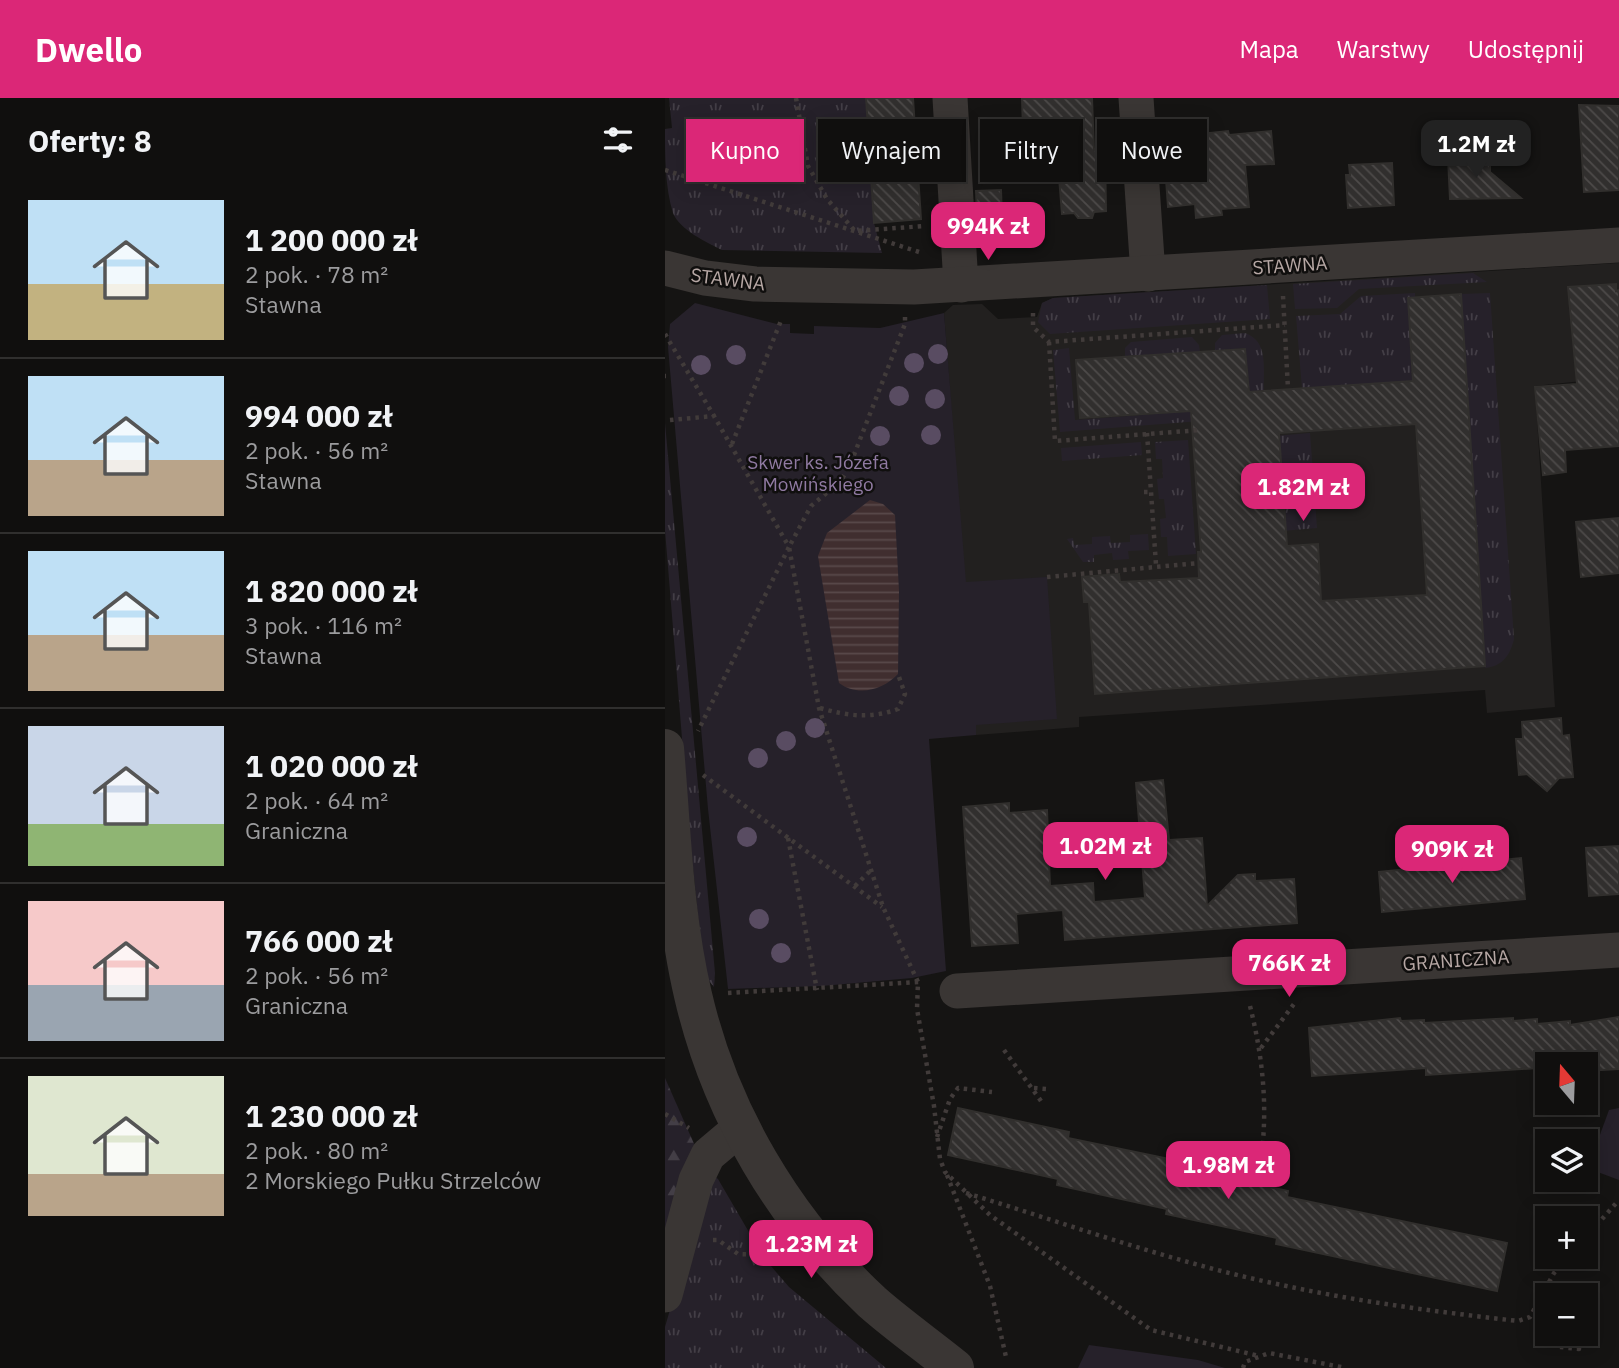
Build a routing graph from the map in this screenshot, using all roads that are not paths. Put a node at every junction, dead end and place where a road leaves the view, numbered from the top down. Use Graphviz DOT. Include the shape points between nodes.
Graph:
graph roads {
  1 [pos="950,98"];
  2 [pos="1136,98"];
  3 [pos="1619,245"];
  4 [pos="665,268"];
  5 [pos="1148,274"];
  6 [pos="961,285"];
  7 [pos="681,739"];
  8 [pos="1619,950"];
  9 [pos="943,986"];
  10 [pos="740,1128"];
  11 [pos="665,1295"];
  12 [pos="955,1368"];
  1 -- 6 [label="street"];
  2 -- 5 [label="street"];
  3 -- 5 [label="street, STAWNA"];
  4 -- 6 [label="street, STAWNA" via="755,284"];
  5 -- 6 [label="street, STAWNA"];
  7 -- 10 [label="street" via="681,929 709,1053"];
  8 -- 9 [label="street, GRANICZNA"];
  10 -- 11 [label="street" via="708,1155 696,1180"];
  10 -- 12 [label="street" via="803,1227 872,1301"];
}
